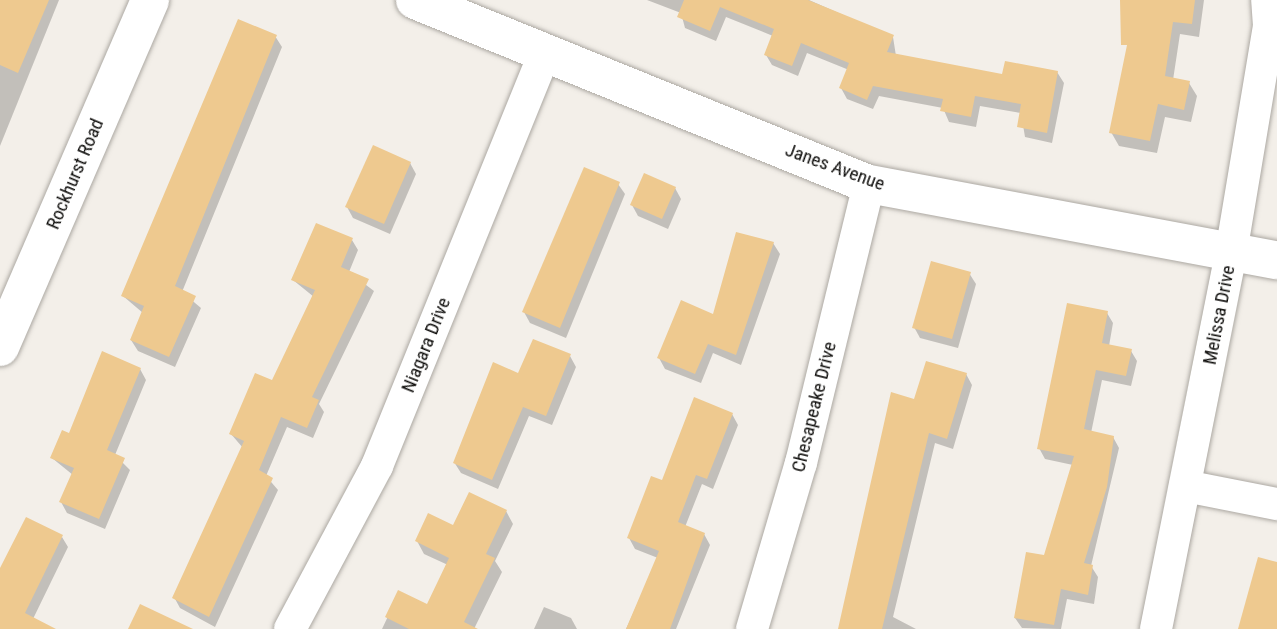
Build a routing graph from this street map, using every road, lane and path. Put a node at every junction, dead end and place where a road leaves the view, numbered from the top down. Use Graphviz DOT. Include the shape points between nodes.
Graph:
graph roads {
  1 [pos="150,0"];
  2 [pos="415,0"];
  3 [pos="1267,0"];
  4 [pos="544,54"];
  5 [pos="869,184"];
  6 [pos="1231,253"];
  7 [pos="1277,260"];
  8 [pos="0,347"];
  9 [pos="1185,486"];
  10 [pos="1277,504"];
  11 [pos="290,629"];
  12 [pos="752,629"];
  13 [pos="1156,629"];
  1 -- 8 [label="street, Rockhurst Road"];
  2 -- 4 [label="street, Janes Avenue"];
  3 -- 6 [label="street, Melissa Drive" via="1269,26"];
  4 -- 5 [label="street, Janes Avenue"];
  4 -- 11 [label="street, Niagara Drive" via="377,466"];
  5 -- 6 [label="street, Janes Avenue"];
  5 -- 12 [label="street, Chesapeake Drive" via="801,463"];
  6 -- 7 [label="street, Janes Avenue"];
  6 -- 9 [label="street, Melissa Drive"];
  9 -- 10 [label="street"];
  9 -- 13 [label="street, Melissa Drive"];
}
